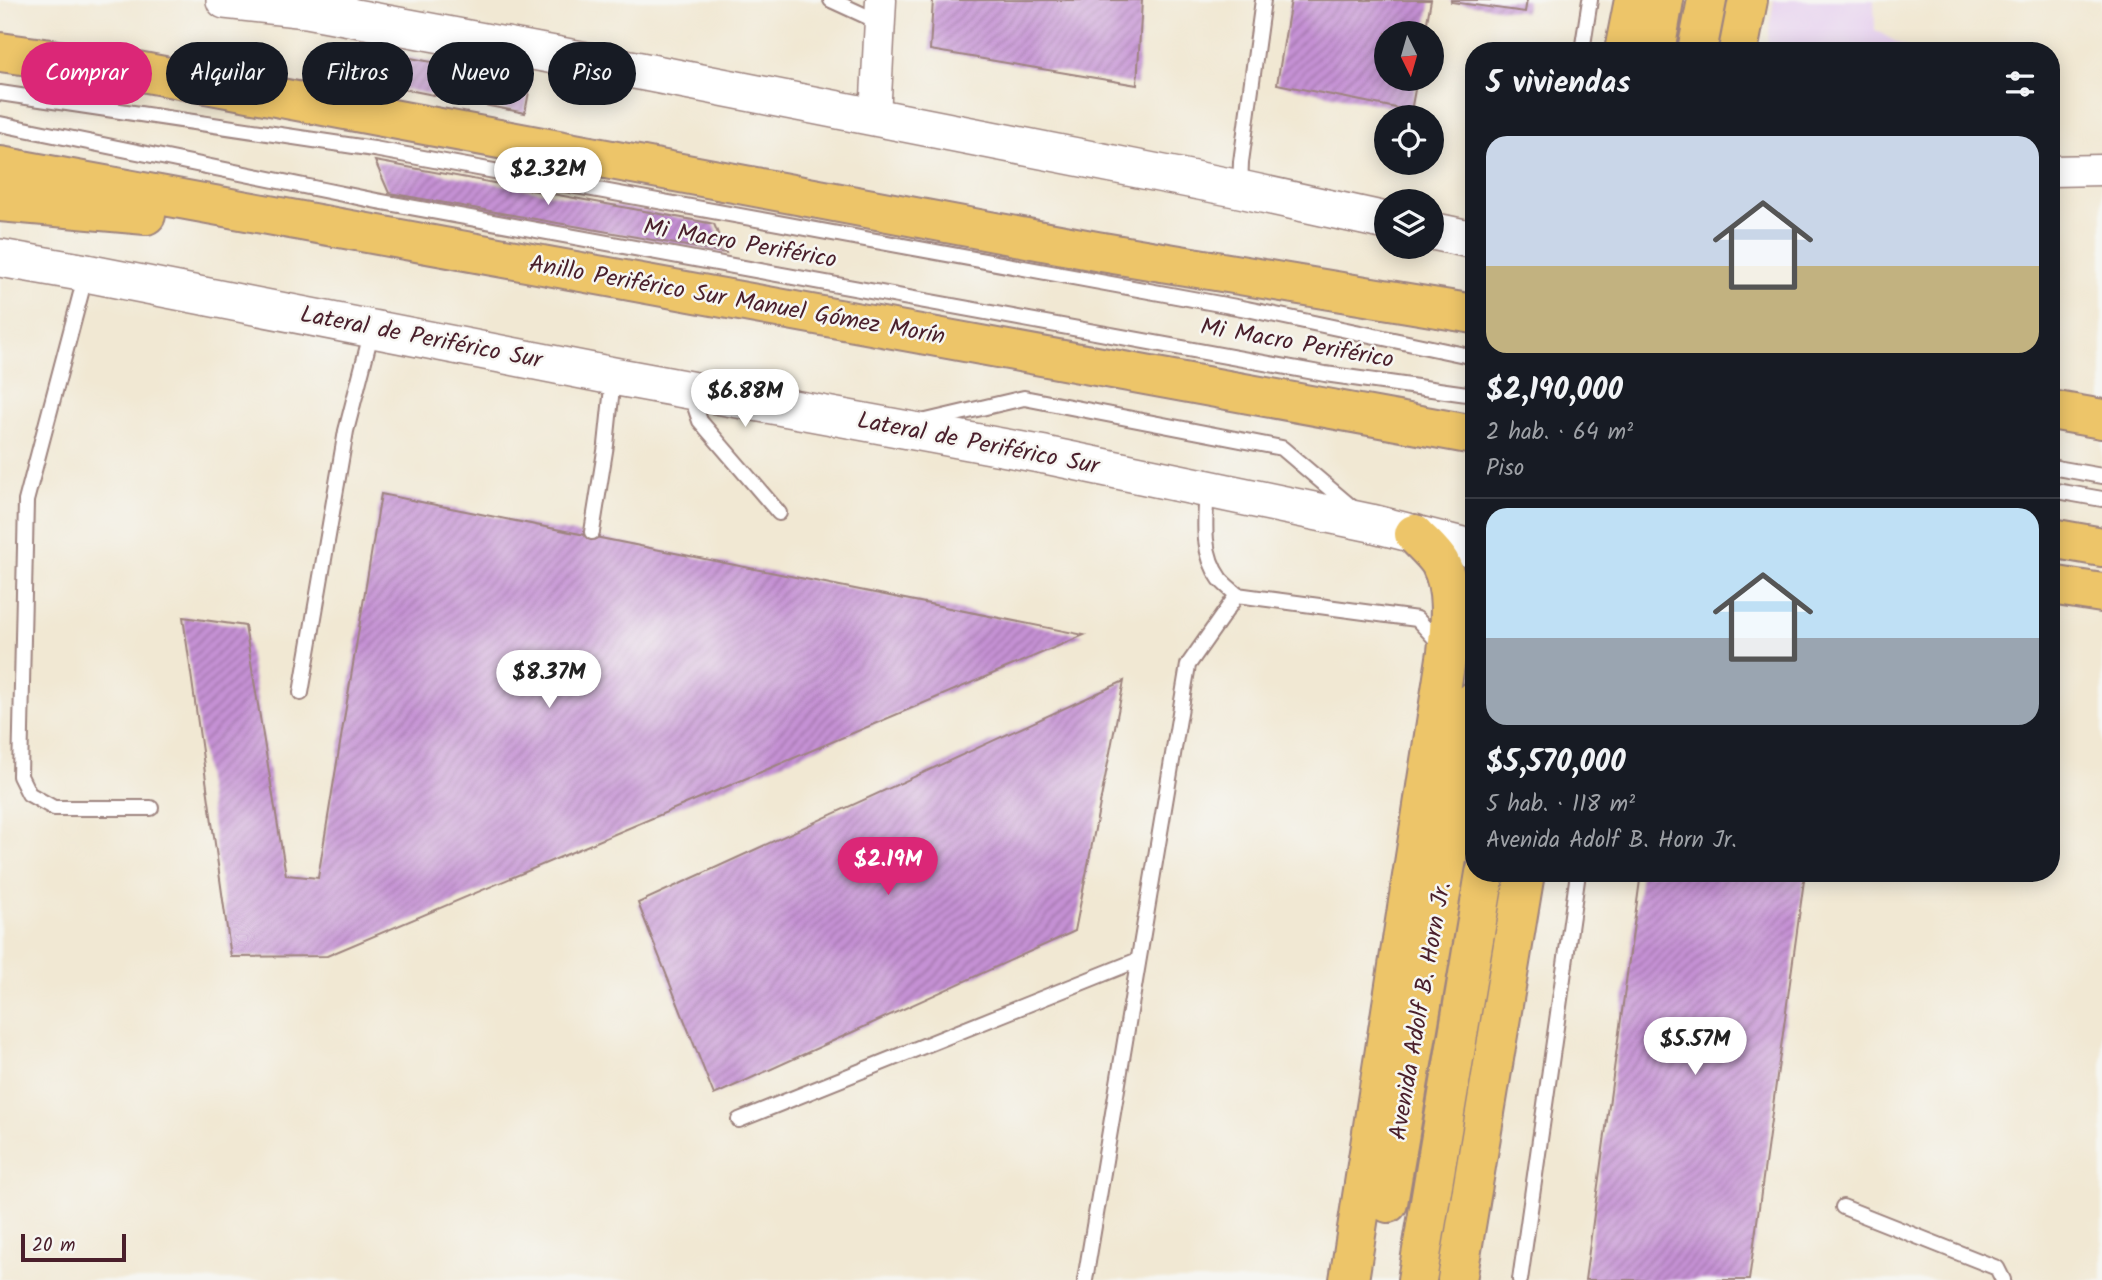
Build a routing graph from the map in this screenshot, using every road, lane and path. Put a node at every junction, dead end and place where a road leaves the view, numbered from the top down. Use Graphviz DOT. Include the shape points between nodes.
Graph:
graph roads {
  1 [pos="225,0"];
  2 [pos="831,0"];
  3 [pos="1263,0"];
  4 [pos="1590,0"];
  5 [pos="1634,0"];
  6 [pos="1664,0"];
  7 [pos="1707,0"];
  8 [pos="1748,0"];
  9 [pos="880,11"];
  10 [pos="1583,42"];
  11 [pos="1626,42"];
  12 [pos="1657,42"];
  13 [pos="1700,42"];
  14 [pos="1740,42"];
  15 [pos="0,52"];
  16 [pos="0,93"];
  17 [pos="876,117"];
  18 [pos="0,124"];
  19 [pos="0,166"];
  20 [pos="2102,170"];
  21 [pos="2060,171"];
  22 [pos="1240,189"];
  23 [pos="0,202"];
  24 [pos="1374,218"];
  25 [pos="1444,234"];
  26 [pos="382,236"];
  27 [pos="1465,238"];
  28 [pos="0,245"];
  29 [pos="0,258"];
  30 [pos="86,273"];
  31 [pos="1465,312"];
  32 [pos="372,328"];
  33 [pos="1465,355"];
  34 [pos="613,376"];
  35 [pos="690,390"];
  36 [pos="1465,394"];
  37 [pos="2060,403"];
  38 [pos="2060,411"];
  39 [pos="2102,417"];
  40 [pos="898,428"];
  41 [pos="1465,433"];
  42 [pos="2060,469"];
  43 [pos="2102,476"];
  44 [pos="1207,490"];
  45 [pos="2060,492"];
  46 [pos="2102,499"];
  47 [pos="779,513"];
  48 [pos="1371,523"];
  49 [pos="592,532"];
  50 [pos="1414,534"];
  51 [pos="2060,540"];
  52 [pos="1465,547"];
  53 [pos="2102,547"];
  54 [pos="2060,586"];
  55 [pos="2102,593"];
  56 [pos="1237,595"];
  57 [pos="1460,649"];
  58 [pos="301,693"];
  59 [pos="1465,754"];
  60 [pos="151,807"];
  61 [pos="1483,882"];
  62 [pos="1523,882"];
  63 [pos="1577,882"];
  64 [pos="1138,960"];
  65 [pos="739,1120"];
  66 [pos="1843,1207"];
  67 [pos="1085,1280"];
  68 [pos="1349,1280"];
  69 [pos="1375,1280"];
  70 [pos="1417,1280"];
  71 [pos="1457,1280"];
  72 [pos="1520,1280"];
  73 [pos="2003,1280"];
  1 -- 17 [label="street" via="307,9"];
  2 -- 9 [label="lane"];
  3 -- 22 [label="lane"];
  4 -- 10 [label="lane"];
  5 -- 11 [label="main road"];
  6 -- 12 [label="main road"];
  7 -- 13 [label="main road"];
  8 -- 14 [label="main road"];
  9 -- 17 [label="street"];
  15 -- 31 [label="main road" via="137,71 1082,248"];
  16 -- 33 [label="lane, Mi Macro Periférico" via="374,149 1247,309"];
  17 -- 22 [label="street"];
  18 -- 36 [label="lane, Mi Macro Periférico" via="377,201 1325,374"];
  19 -- 26 [label="main road, Anillo Periférico Sur Manuel Gómez Morín"];
  20 -- 21 [label="street"];
  22 -- 24 [label="street"];
  23 -- 26 [label="main road"];
  25 -- 27 [label="street"];
  26 -- 41 [label="main road, Anillo Periférico Sur Manuel Gómez Morín"];
  28 -- 30 [label="street"];
  29 -- 30 [label="street"];
  30 -- 32 [label="street, Lateral de Periférico Sur"];
  30 -- 60 [label="lane" via="26,501 20,776 29,794 54,808"];
  32 -- 34 [label="street, Lateral de Periférico Sur"];
  32 -- 58 [label="lane" via="346,431"];
  34 -- 35 [label="street, Lateral de Periférico Sur"];
  34 -- 49 [label="lane"];
  35 -- 40 [label="street, Lateral de Periférico Sur"];
  35 -- 47 [label="lane" via="700,421"];
  37 -- 39 [label="street"];
  38 -- 39 [label="main road"];
  40 -- 44 [label="street, Lateral de Periférico Sur"];
  40 -- 48 [label="lane" via="1024,398 1282,448"];
  42 -- 43 [label="lane"];
  44 -- 48 [label="street, Lateral de Periférico Sur"];
  44 -- 56 [label="lane" via="1204,535 1220,579"];
  45 -- 46 [label="lane"];
  48 -- 50 [label="street, Lateral de Periférico Sur"];
  50 -- 52 [label="street, Lateral de Periférico Sur"];
  50 -- 57 [label="main road" via="1440,562"];
  51 -- 53 [label="main road"];
  54 -- 55 [label="main road"];
  56 -- 57 [label="lane" via="1417,620"];
  56 -- 64 [label="lane" via="1188,665"];
  57 -- 68 [label="main road"];
  59 -- 69 [label="main road, Avenida Adolf B. Horn Jr."];
  61 -- 70 [label="main road, Avenida Adolf B. Horn Jr."];
  62 -- 71 [label="main road"];
  63 -- 72 [label="lane"];
  64 -- 65 [label="lane"];
  64 -- 67 [label="lane"];
  66 -- 73 [label="lane" via="1997,1268"];
}
